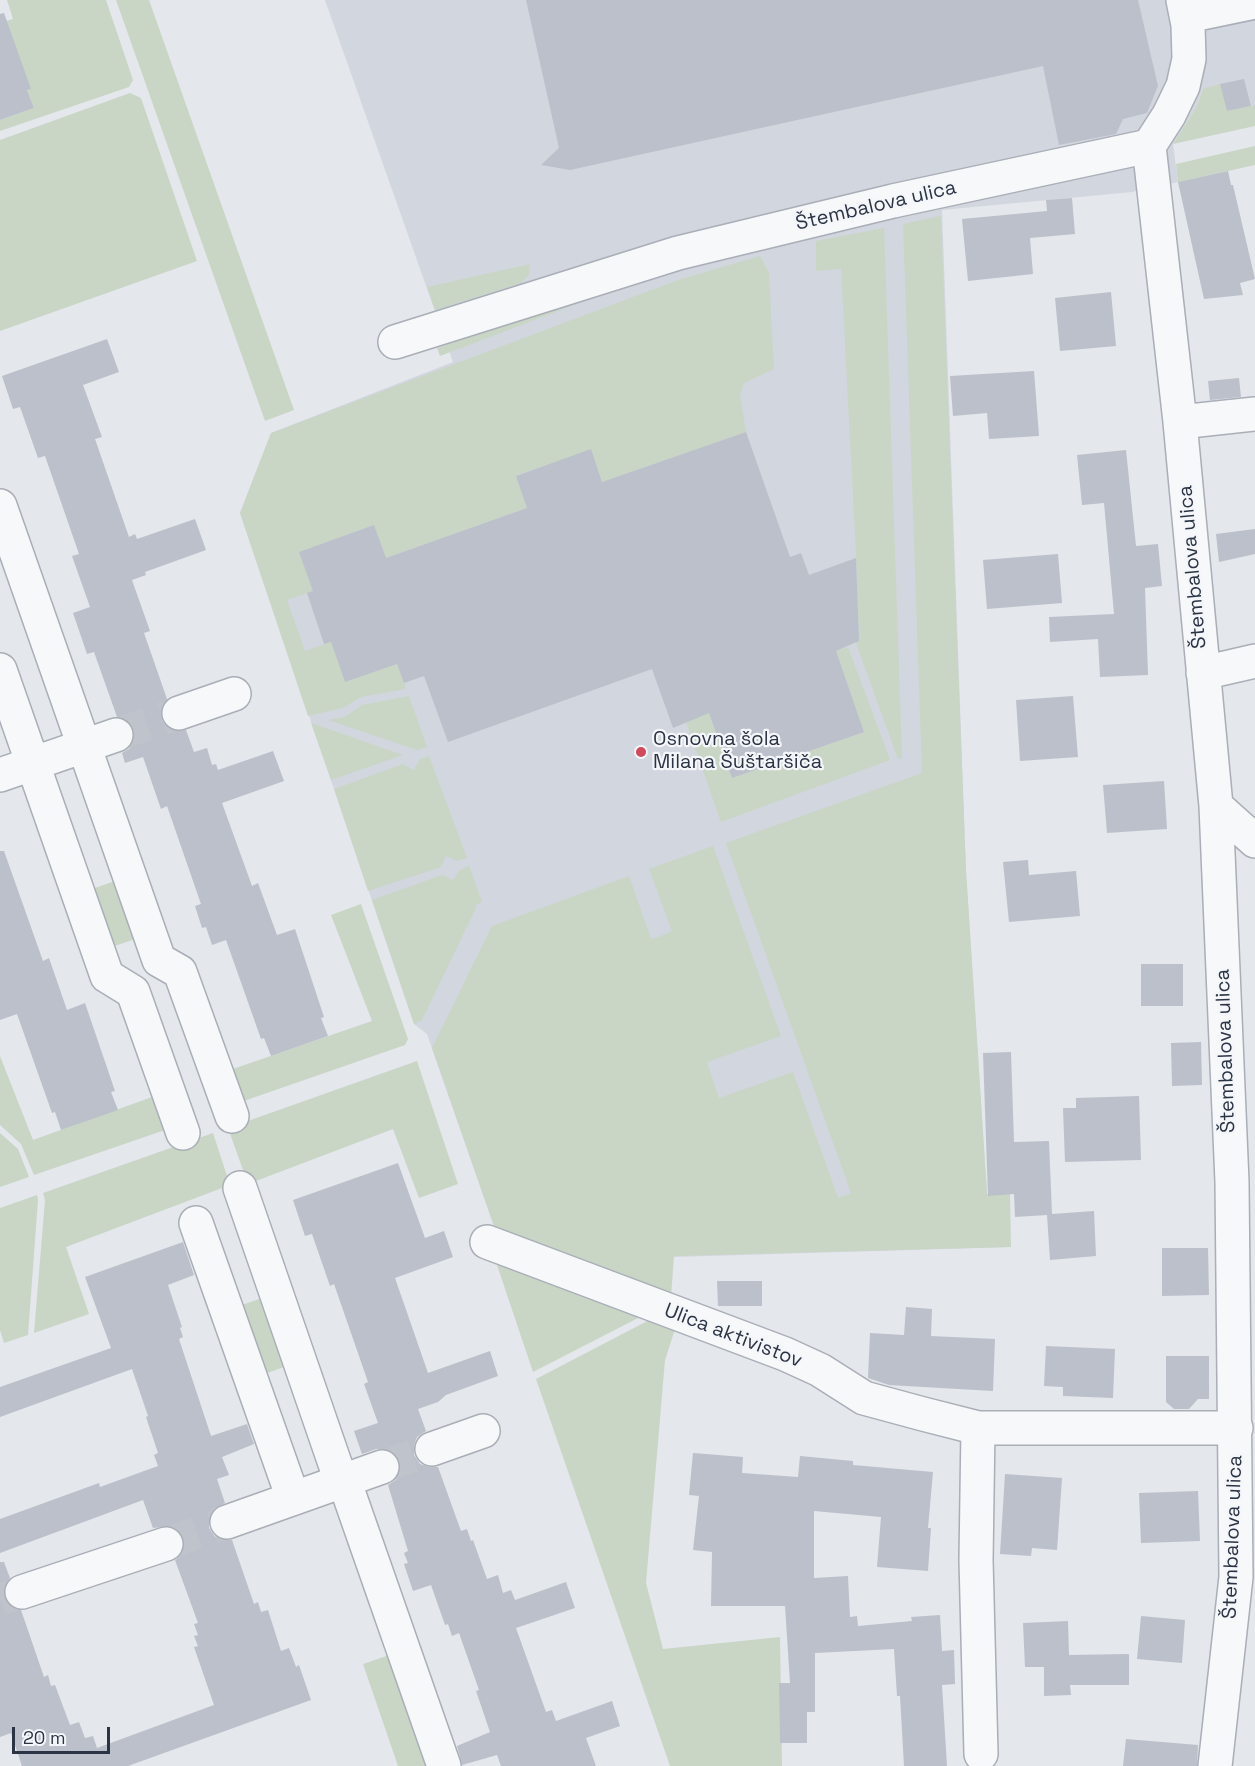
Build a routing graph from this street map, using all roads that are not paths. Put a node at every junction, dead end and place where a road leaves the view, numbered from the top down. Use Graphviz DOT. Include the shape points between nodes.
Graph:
graph roads {
  1 [pos="1255,2"];
  2 [pos="1185,8"];
  3 [pos="1149,146"];
  4 [pos="395,342"];
  5 [pos="1255,414"];
  6 [pos="1180,422"];
  7 [pos="0,506"];
  8 [pos="1255,662"];
  9 [pos="0,670"];
  10 [pos="1203,673"];
  11 [pos="234,694"];
  12 [pos="179,713"];
  13 [pos="116,735"];
  14 [pos="84,746"];
  15 [pos="34,764"];
  16 [pos="0,776"];
  17 [pos="1216,806"];
  18 [pos="1255,841"];
  19 [pos="232,1116"];
  20 [pos="183,1133"];
  21 [pos="240,1188"];
  22 [pos="196,1223"];
  23 [pos="487,1242"];
  24 [pos="978,1428"];
  25 [pos="1236,1428"];
  26 [pos="483,1431"];
  27 [pos="432,1449"];
  28 [pos="381,1467"];
  29 [pos="342,1480"];
  30 [pos="293,1498"];
  31 [pos="227,1522"];
  32 [pos="166,1544"];
  33 [pos="1246,1573"];
  34 [pos="22,1592"];
  35 [pos="981,1754"];
  36 [pos="444,1766"];
  37 [pos="1215,1766"];
  1 -- 2 [label="street"];
  2 -- 3 [label="street" via="1189,59 1183,86"];
  3 -- 4 [label="street, Štembalova ulica" via="893,201 678,253"];
  3 -- 6 [label="street, Štembalova ulica"];
  5 -- 6 [label="street"];
  6 -- 10 [label="street, Štembalova ulica"];
  7 -- 14 [label="street"];
  8 -- 10 [label="street"];
  9 -- 15 [label="street"];
  10 -- 17 [label="street, Štembalova ulica"];
  11 -- 12 [label="street"];
  13 -- 14 [label="street"];
  14 -- 15 [label="street"];
  14 -- 19 [label="street" via="159,960 180,972"];
  15 -- 16 [label="street"];
  15 -- 20 [label="street" via="107,976 133,992"];
  17 -- 18 [label="street"];
  17 -- 25 [label="street, Štembalova ulica" via="1232,1182"];
  21 -- 29 [label="street"];
  22 -- 30 [label="street"];
  23 -- 24 [label="street, Ulica aktivistov" via="785,1354 820,1370 864,1398"];
  24 -- 25 [label="street, Ulica aktivistov"];
  24 -- 35 [label="street" via="976,1560"];
  25 -- 33 [label="street, Štembalova ulica"];
  26 -- 27 [label="street"];
  28 -- 29 [label="street"];
  29 -- 30 [label="street"];
  29 -- 36 [label="street"];
  30 -- 31 [label="street"];
  32 -- 34 [label="street"];
  33 -- 37 [label="street, Štembalova ulica"];
}
